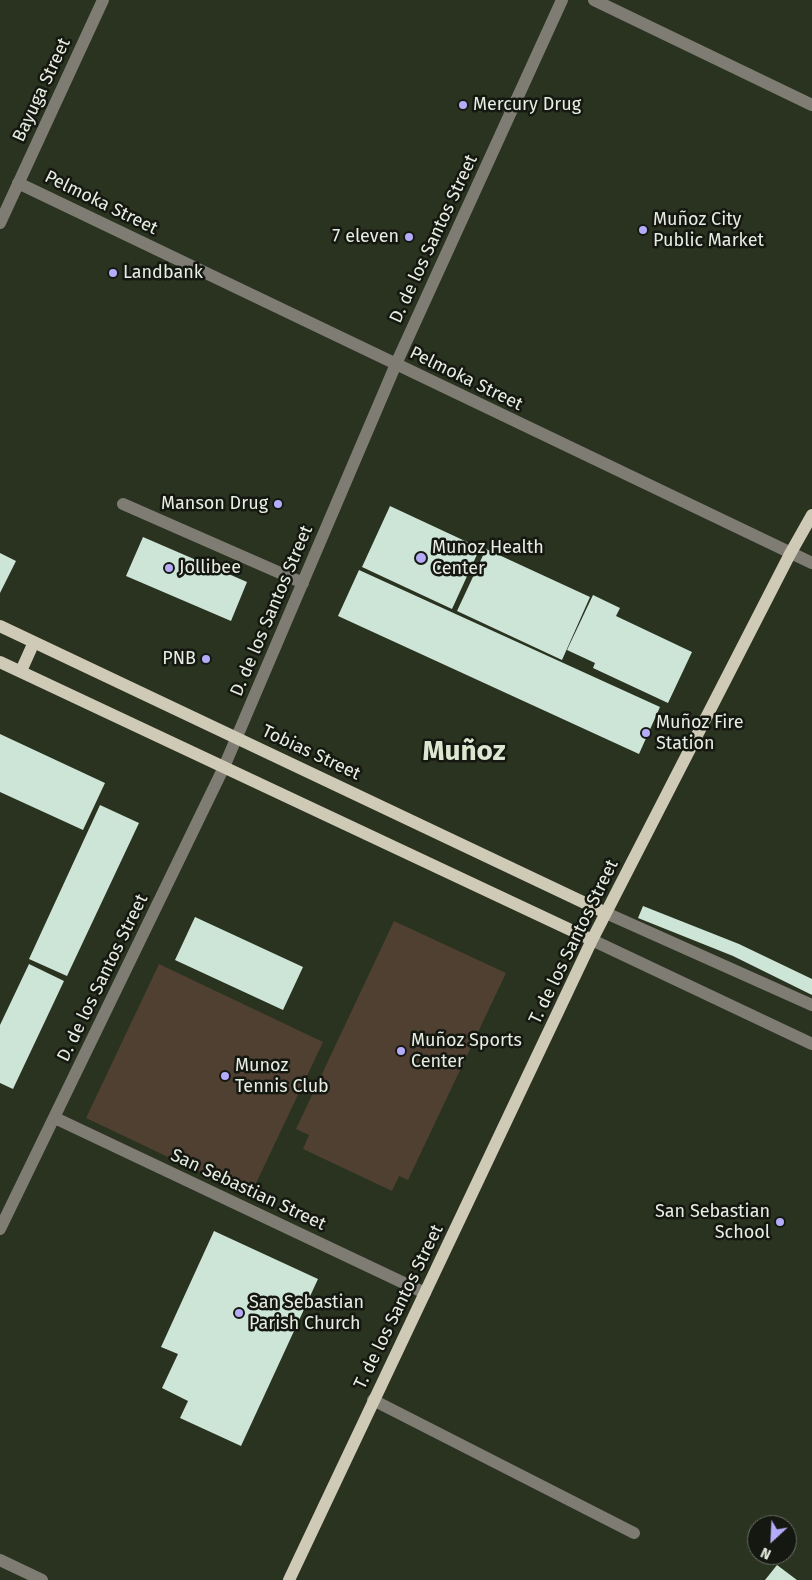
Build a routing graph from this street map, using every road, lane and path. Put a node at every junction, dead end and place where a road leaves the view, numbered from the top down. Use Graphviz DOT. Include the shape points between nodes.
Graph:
graph roads {
  1 [pos="104,0"];
  2 [pos="562,0"];
  3 [pos="594,0"];
  4 [pos="812,105"];
  5 [pos="18,183"];
  6 [pos="0,223"];
  7 [pos="396,364"];
  8 [pos="123,504"];
  9 [pos="812,515"];
  10 [pos="790,554"];
  11 [pos="812,563"];
  12 [pos="303,583"];
  13 [pos="0,626"];
  14 [pos="34,642"];
  15 [pos="0,662"];
  16 [pos="21,671"];
  17 [pos="236,737"];
  18 [pos="224,766"];
  19 [pos="606,913"];
  20 [pos="592,940"];
  21 [pos="812,1006"];
  22 [pos="812,1044"];
  23 [pos="55,1118"];
  24 [pos="0,1230"];
  25 [pos="425,1293"];
  26 [pos="374,1400"];
  27 [pos="634,1533"];
  28 [pos="0,1560"];
  29 [pos="42,1580"];
  30 [pos="289,1580"];
  1 -- 5 [label="street, Bayuga Street"];
  2 -- 7 [label="street, D. de los Santos Street"];
  3 -- 4 [label="street"];
  5 -- 6 [label="street, Bayuga Street"];
  5 -- 7 [label="street, Pelmoka Street"];
  7 -- 10 [label="street, Pelmoka Street"];
  7 -- 12 [label="street, D. de los Santos Street"];
  8 -- 12 [label="street"];
  9 -- 10 [label="main road, T. de los Santos Street"];
  10 -- 11 [label="street, Pelmoka Street"];
  10 -- 19 [label="main road, T. de los Santos Street"];
  12 -- 17 [label="street, D. de los Santos Street"];
  13 -- 14 [label="main road, Tobias Street"];
  14 -- 16 [label="main road"];
  14 -- 17 [label="main road, Tobias Street"];
  15 -- 16 [label="main road"];
  16 -- 18 [label="main road"];
  17 -- 18 [label="street, D. de los Santos Street"];
  17 -- 19 [label="main road, Tobias Street"];
  18 -- 20 [label="main road"];
  18 -- 23 [label="street, D. de los Santos Street"];
  19 -- 20 [label="main road, T. de los Santos Street"];
  19 -- 21 [label="street"];
  20 -- 22 [label="street"];
  20 -- 25 [label="main road, T. de los Santos Street"];
  23 -- 24 [label="street, D. de los Santos Street"];
  23 -- 25 [label="street, San Sebastian Street"];
  25 -- 26 [label="main road, T. de los Santos Street"];
  26 -- 27 [label="street"];
  26 -- 30 [label="main road, T. de los Santos Street"];
  28 -- 29 [label="street"];
}
